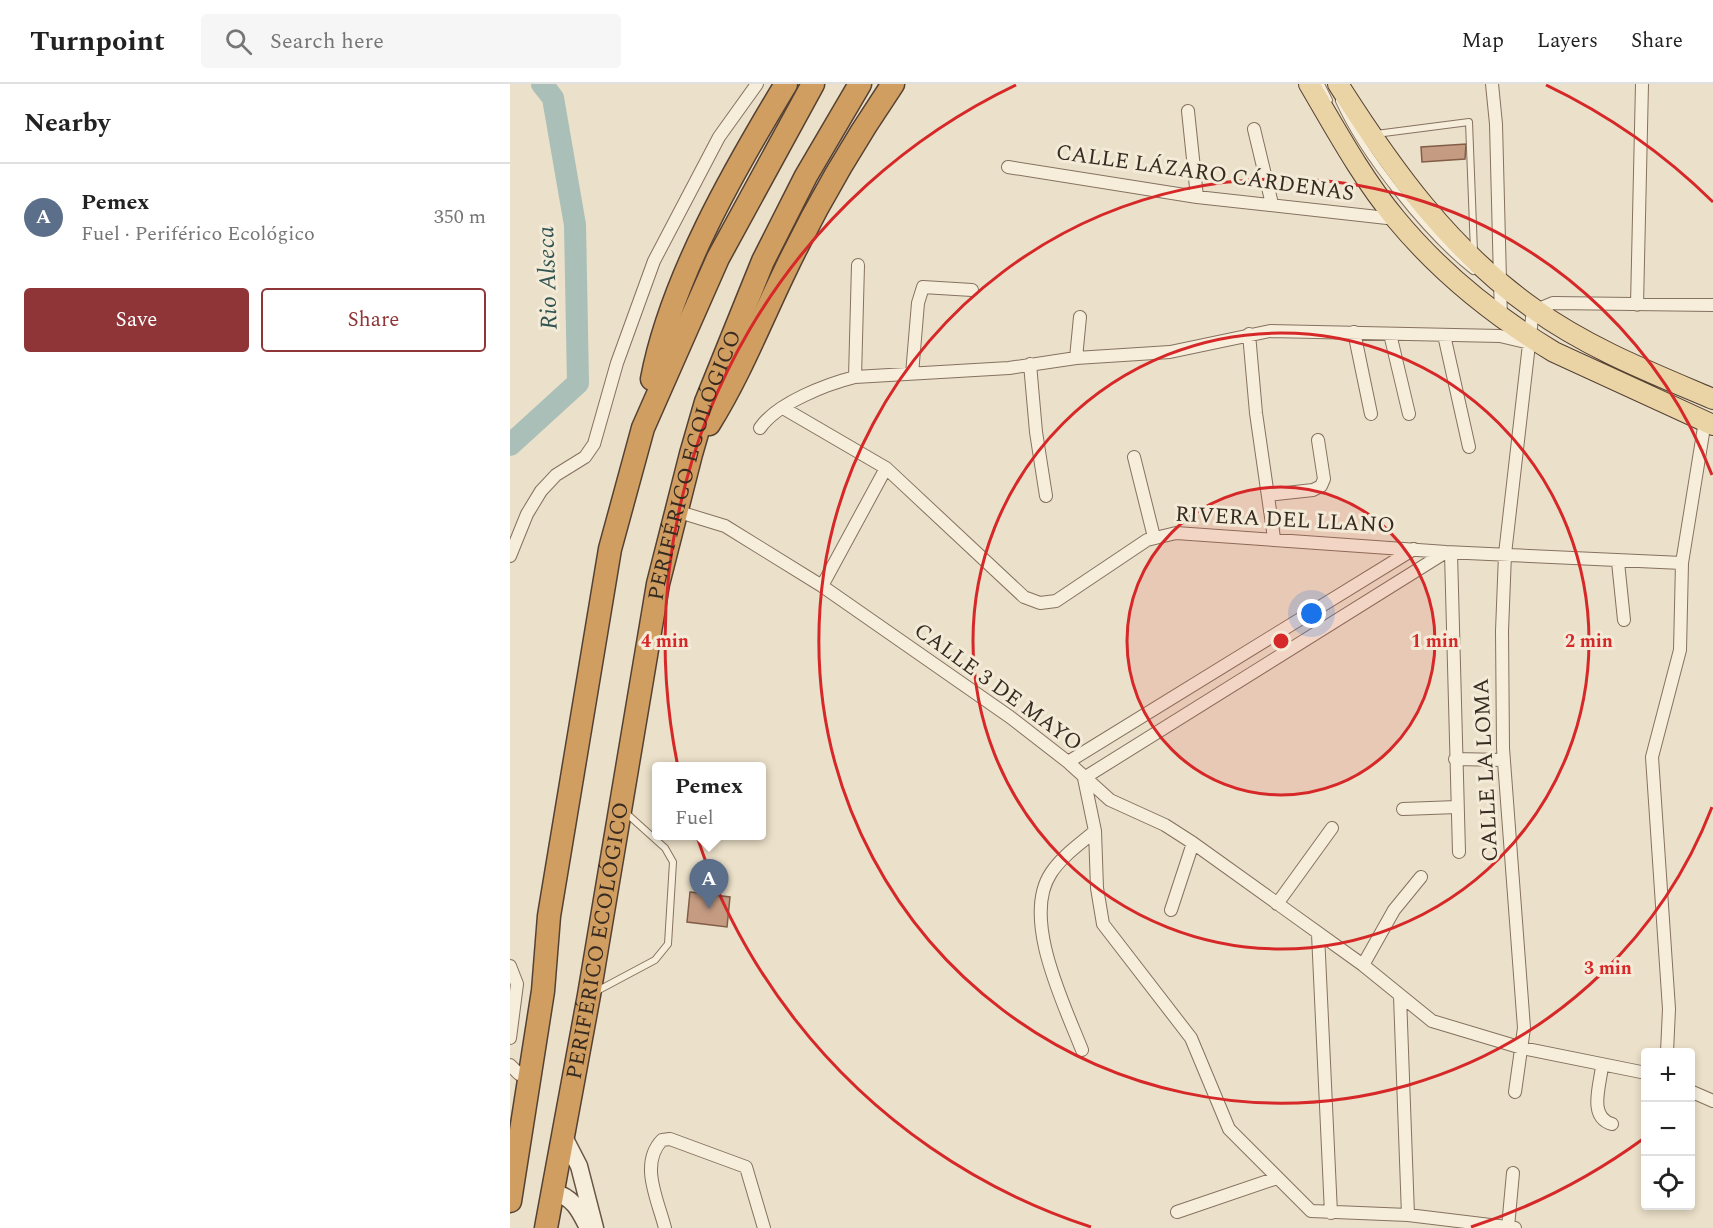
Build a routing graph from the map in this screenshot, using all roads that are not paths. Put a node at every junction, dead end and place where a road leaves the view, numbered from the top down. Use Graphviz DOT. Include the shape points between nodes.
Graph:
graph roads {
  1 [pos="757,84"];
  2 [pos="786,84"];
  3 [pos="813,84"];
  4 [pos="860,84"];
  5 [pos="893,84"];
  6 [pos="1309,84"];
  7 [pos="1322,84"];
  8 [pos="1335,84"];
  9 [pos="1492,84"];
  10 [pos="1642,84"];
  11 [pos="1188,111"];
  12 [pos="1254,129"];
  13 [pos="1371,135"];
  14 [pos="1008,167"];
  15 [pos="1380,184"];
  16 [pos="1197,197"];
  17 [pos="1391,199"];
  18 [pos="1272,204"];
  19 [pos="1396,219"];
  20 [pos="858,264"];
  21 [pos="1472,271"];
  22 [pos="972,290"];
  23 [pos="1499,299"];
  24 [pos="1713,304"];
  25 [pos="1636,305"];
  26 [pos="1080,317"];
  27 [pos="1531,327"];
  28 [pos="1354,332"];
  29 [pos="1249,334"];
  30 [pos="1390,334"];
  31 [pos="1444,335"];
  32 [pos="1500,336"];
  33 [pos="1076,358"];
  34 [pos="1030,364"];
  35 [pos="912,374"];
  36 [pos="855,377"];
  37 [pos="783,408"];
  38 [pos="1712,408"];
  39 [pos="1371,414"];
  40 [pos="1409,414"];
  41 [pos="643,428"];
  42 [pos="760,428"];
  43 [pos="1318,440"];
  44 [pos="1469,447"];
  45 [pos="691,454"];
  46 [pos="1134,457"];
  47 [pos="886,468"];
  48 [pos="1268,495"];
  49 [pos="1046,496"];
  50 [pos="676,512"];
  51 [pos="1154,537"];
  52 [pos="1274,538"];
  53 [pos="511,549"];
  54 [pos="1414,549"];
  55 [pos="1448,552"];
  56 [pos="1505,554"];
  57 [pos="1618,562"];
  58 [pos="1682,563"];
  59 [pos="822,586"];
  60 [pos="1624,620"];
  61 [pos="1291,624"];
  62 [pos="1301,642"];
  63 [pos="1167,702"];
  64 [pos="1178,719"];
  65 [pos="1455,759"];
  66 [pos="1504,760"];
  67 [pos="1068,762"];
  68 [pos="1084,778"];
  69 [pos="619,807"];
  70 [pos="1456,807"];
  71 [pos="1403,809"];
  72 [pos="1332,828"];
  73 [pos="1095,831"];
  74 [pos="652,836"];
  75 [pos="656,840"];
  76 [pos="1193,843"];
  77 [pos="1459,852"];
  78 [pos="1421,877"];
  79 [pos="1277,904"];
  80 [pos="1171,910"];
  81 [pos="1318,934"];
  82 [pos="1364,965"];
  83 [pos="510,966"];
  84 [pos="589,995"];
  85 [pos="1400,996"];
  86 [pos="510,1038"];
  87 [pos="1522,1048"];
  88 [pos="1667,1048"];
  89 [pos="1082,1050"];
  90 [pos="1602,1066"];
  91 [pos="520,1070"];
  92 [pos="1641,1072"];
  93 [pos="1515,1092"];
  94 [pos="1695,1093"];
  95 [pos="1713,1101"];
  96 [pos="1612,1124"];
  97 [pos="563,1135"];
  98 [pos="1513,1173"];
  99 [pos="1277,1178"];
  100 [pos="551,1191"];
  101 [pos="510,1201"];
  102 [pos="1177,1212"];
  103 [pos="1331,1213"];
  104 [pos="1408,1215"];
  105 [pos="1512,1227"];
  106 [pos="546,1228"];
  107 [pos="588,1228"];
  108 [pos="595,1228"];
  109 [pos="665,1228"];
  110 [pos="764,1228"];
  1 -- 53 [label="street" via="719,137 654,261 617,363 594,444 585,457 556,475 541,491"];
  2 -- 41 [label="highway" via="691,261 654,367"];
  3 -- 41 [label="highway, PERIFÉRICO ECOLÓGICO" via="718,258"];
  4 -- 45 [label="highway, PERIFÉRICO ECOLÓGICO" via="806,176 763,261 706,402"];
  5 -- 45 [label="highway" via="823,197 747,357"];
  6 -- 19 [label="main road" via="1354,161"];
  7 -- 15 [label="lane" via="1338,119"];
  8 -- 13 [label="main road"];
  8 -- 21 [label="lane" via="1345,115 1371,154 1407,202"];
  9 -- 23 [label="street"];
  10 -- 25 [label="street"];
  11 -- 16 [label="street"];
  12 -- 18 [label="street"];
  13 -- 21 [label="main road"];
  13 -- 21 [label="lane" via="1469,122"];
  14 -- 16 [label="street, CALLE LÁZARO CÁRDENAS"];
  16 -- 18 [label="street, CALLE LÁZARO CÁRDENAS"];
  17 -- 21 [label="lane" via="1418,232"];
  18 -- 19 [label="street, CALLE LÁZARO CÁRDENAS"];
  19 -- 23 [label="main road" via="1445,270"];
  20 -- 36 [label="street"];
  21 -- 23 [label="main road"];
  22 -- 35 [label="street" via="923,287"];
  23 -- 27 [label="main road"];
  23 -- 27 [label="main road"];
  23 -- 32 [label="street"];
  24 -- 25 [label="street"];
  25 -- 27 [label="street" via="1553,303"];
  26 -- 33 [label="street"];
  27 -- 32 [label="street"];
  27 -- 38 [label="main road" via="1590,343"];
  27 -- 38 [label="main road" via="1577,364"];
  27 -- 56 [label="street, CALLE LA LOMA"];
  28 -- 29 [label="street" via="1290,330"];
  28 -- 30 [label="street"];
  28 -- 39 [label="street"];
  29 -- 33 [label="street" via="1184,350"];
  29 -- 48 [label="street"];
  30 -- 31 [label="street"];
  30 -- 40 [label="street"];
  31 -- 32 [label="street"];
  31 -- 44 [label="street"];
  33 -- 34 [label="street"];
  34 -- 35 [label="street"];
  34 -- 49 [label="street"];
  35 -- 36 [label="street"];
  36 -- 37 [label="street" via="831,384"];
  37 -- 42 [label="street"];
  37 -- 47 [label="street"];
  38 -- 58 [label="street"];
  41 -- 91 [label="highway, PERIFÉRICO ECOLÓGICO" via="610,549 549,916 546,969"];
  43 -- 48 [label="street" via="1324,479 1321,486"];
  45 -- 50 [label="highway, PERIFÉRICO ECOLÓGICO"];
  46 -- 51 [label="street"];
  47 -- 51 [label="street" via="1032,602 1056,601"];
  47 -- 59 [label="street"];
  48 -- 52 [label="street"];
  50 -- 59 [label="street, CALLE 3 DE MAYO" via="725,526"];
  50 -- 69 [label="highway, PERIFÉRICO ECOLÓGICO" via="658,584"];
  51 -- 52 [label="street, RIVERA DEL LLANO" via="1176,533"];
  52 -- 54 [label="street, RIVERA DEL LLANO"];
  54 -- 55 [label="street, RIVERA DEL LLANO"];
  54 -- 61 [label="street"];
  55 -- 56 [label="street, RIVERA DEL LLANO"];
  55 -- 62 [label="street"];
  55 -- 65 [label="street"];
  56 -- 57 [label="street, RIVERA DEL LLANO"];
  56 -- 66 [label="street, CALLE LA LOMA"];
  57 -- 58 [label="street, RIVERA DEL LLANO"];
  57 -- 60 [label="street"];
  58 -- 88 [label="street" via="1680,650 1652,757 1669,1009"];
  59 -- 67 [label="street, CALLE 3 DE MAYO"];
  61 -- 62 [label="street"];
  61 -- 63 [label="street"];
  62 -- 64 [label="street"];
  63 -- 64 [label="street"];
  63 -- 67 [label="street"];
  64 -- 68 [label="street"];
  65 -- 66 [label="street"];
  65 -- 70 [label="street"];
  66 -- 87 [label="street, CALLE LA LOMA" via="1524,1028"];
  67 -- 68 [label="street, CALLE 3 DE MAYO"];
  68 -- 73 [label="street, CALLE 3 DE MAYO"];
  68 -- 76 [label="street" via="1110,800 1165,825"];
  69 -- 74 [label="lane"];
  69 -- 84 [label="highway, PERIFÉRICO ECOLÓGICO"];
  70 -- 71 [label="street"];
  70 -- 77 [label="street"];
  72 -- 79 [label="street"];
  73 -- 89 [label="street" via="1051,872 1039,920"];
  73 -- 99 [label="street, CALLE 3 DE MAYO" via="1100,912 1109,935 1191,1038 1229,1129"];
  75 -- 84 [label="lane" via="673,862 668,944 655,960"];
  76 -- 79 [label="street"];
  76 -- 80 [label="street"];
  78 -- 82 [label="street" via="1394,909"];
  79 -- 81 [label="street"];
  81 -- 82 [label="street"];
  81 -- 103 [label="street"];
  82 -- 85 [label="street"];
  83 -- 86 [label="street" via="517,984"];
  84 -- 97 [label="highway, PERIFÉRICO ECOLÓGICO"];
  85 -- 87 [label="street" via="1441,1026"];
  85 -- 104 [label="street"];
  87 -- 90 [label="street"];
  87 -- 93 [label="street, CALLE LA LOMA"];
  90 -- 92 [label="street"];
  90 -- 96 [label="street" via="1597,1112 1602,1120"];
  91 -- 101 [label="highway, PERIFÉRICO ECOLÓGICO"];
  94 -- 95 [label="street"];
  97 -- 100 [label="highway, PERIFÉRICO ECOLÓGICO"];
  97 -- 108 [label="street" via="579,1166"];
  98 -- 105 [label="street"];
  99 -- 102 [label="street"];
  99 -- 103 [label="street, CALLE 3 DE MAYO" via="1307,1208"];
  100 -- 106 [label="highway, PERIFÉRICO ECOLÓGICO"];
  100 -- 107 [label="street" via="576,1204"];
  103 -- 104 [label="street, CALLE 3 DE MAYO"];
  104 -- 105 [label="street, CALLE 3 DE MAYO"];
  109 -- 110 [label="street" via="650,1168 655,1147 670,1139 746,1167"];
}
